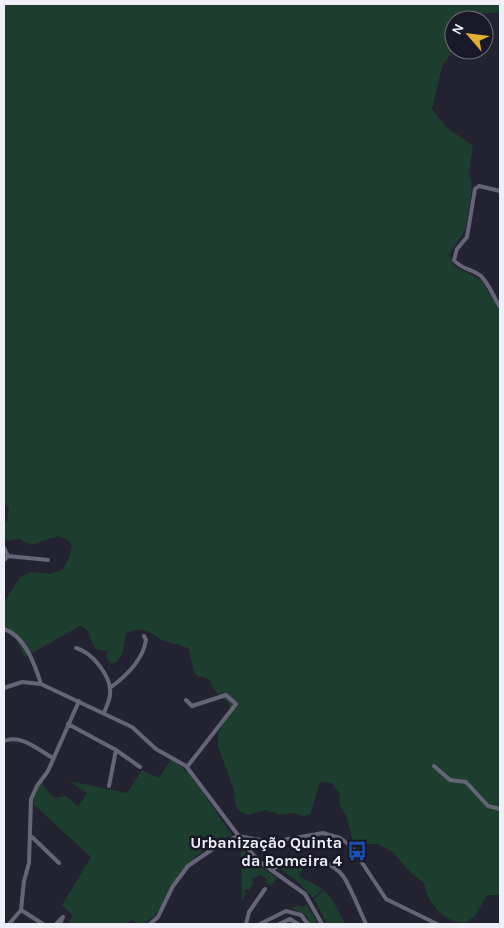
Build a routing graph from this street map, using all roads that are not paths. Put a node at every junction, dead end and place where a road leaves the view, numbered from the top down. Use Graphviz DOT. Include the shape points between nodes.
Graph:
graph roads {
  1 [pos="500,191"];
  2 [pos="500,307"];
  3 [pos="4,548"];
  4 [pos="8,556"];
  5 [pos="4,560"];
  6 [pos="48,560"];
  7 [pos="4,629"];
  8 [pos="144,636"];
  9 [pos="76,648"];
  10 [pos="41,684"];
  11 [pos="4,688"];
  12 [pos="110,688"];
  13 [pos="79,700"];
  14 [pos="186,700"];
  15 [pos="104,713"];
  16 [pos="68,724"];
  17 [pos="4,741"];
  18 [pos="116,750"];
  19 [pos="54,758"];
  20 [pos="434,766"];
  21 [pos="140,767"];
  22 [pos="187,768"];
  23 [pos="109,786"];
  24 [pos="500,809"];
  25 [pos="32,836"];
  26 [pos="238,836"];
  27 [pos="58,863"];
  28 [pos="271,870"];
  29 [pos="265,889"];
  30 [pos="20,910"];
  31 [pos="9,924"];
  32 [pos="43,924"];
  33 [pos="56,924"];
  34 [pos="60,924"];
  35 [pos="150,924"];
  36 [pos="246,924"];
  37 [pos="260,924"];
  38 [pos="279,924"];
  39 [pos="298,924"];
  40 [pos="308,924"];
  41 [pos="322,924"];
  42 [pos="366,924"];
  43 [pos="437,924"];
  1 -- 2 [label="street" via="479,186 475,189 467,237 457,249 454,260 457,265 485,280"];
  3 -- 4 [label="street"];
  4 -- 5 [label="street"];
  4 -- 6 [label="street"];
  7 -- 10 [label="street" via="16,637 33,661"];
  8 -- 12 [label="street" via="143,653"];
  9 -- 12 [label="street" via="86,650 98,662"];
  10 -- 11 [label="street" via="22,682"];
  10 -- 13 [label="street"];
  12 -- 15 [label="street"];
  13 -- 15 [label="street"];
  13 -- 16 [label="street"];
  14 -- 22 [label="street" via="192,706 226,695 236,704"];
  15 -- 22 [label="street" via="132,727 156,749"];
  16 -- 18 [label="street"];
  16 -- 19 [label="street"];
  17 -- 19 [label="street" via="12,738 24,741"];
  18 -- 21 [label="street"];
  18 -- 23 [label="street"];
  19 -- 25 [label="street" via="32,799"];
  20 -- 24 [label="street" via="450,780 466,782 488,806"];
  22 -- 26 [label="street"];
  25 -- 27 [label="street"];
  25 -- 30 [label="street"];
  26 -- 28 [label="street"];
  26 -- 35 [label="street" via="207,851 188,866 173,886 158,917"];
  26 -- 43 [label="street" via="272,842 323,833 340,838 351,846 386,899"];
  28 -- 41 [label="street" via="305,894"];
  28 -- 42 [label="street" via="286,862 306,860 329,865 344,877"];
  29 -- 36 [label="street" via="248,912"];
  30 -- 31 [label="street"];
  30 -- 32 [label="street"];
  33 -- 34 [label="street" via="63,917"];
  37 -- 40 [label="street" via="286,911 301,915"];
  38 -- 39 [label="street" via="290,919"];
}
